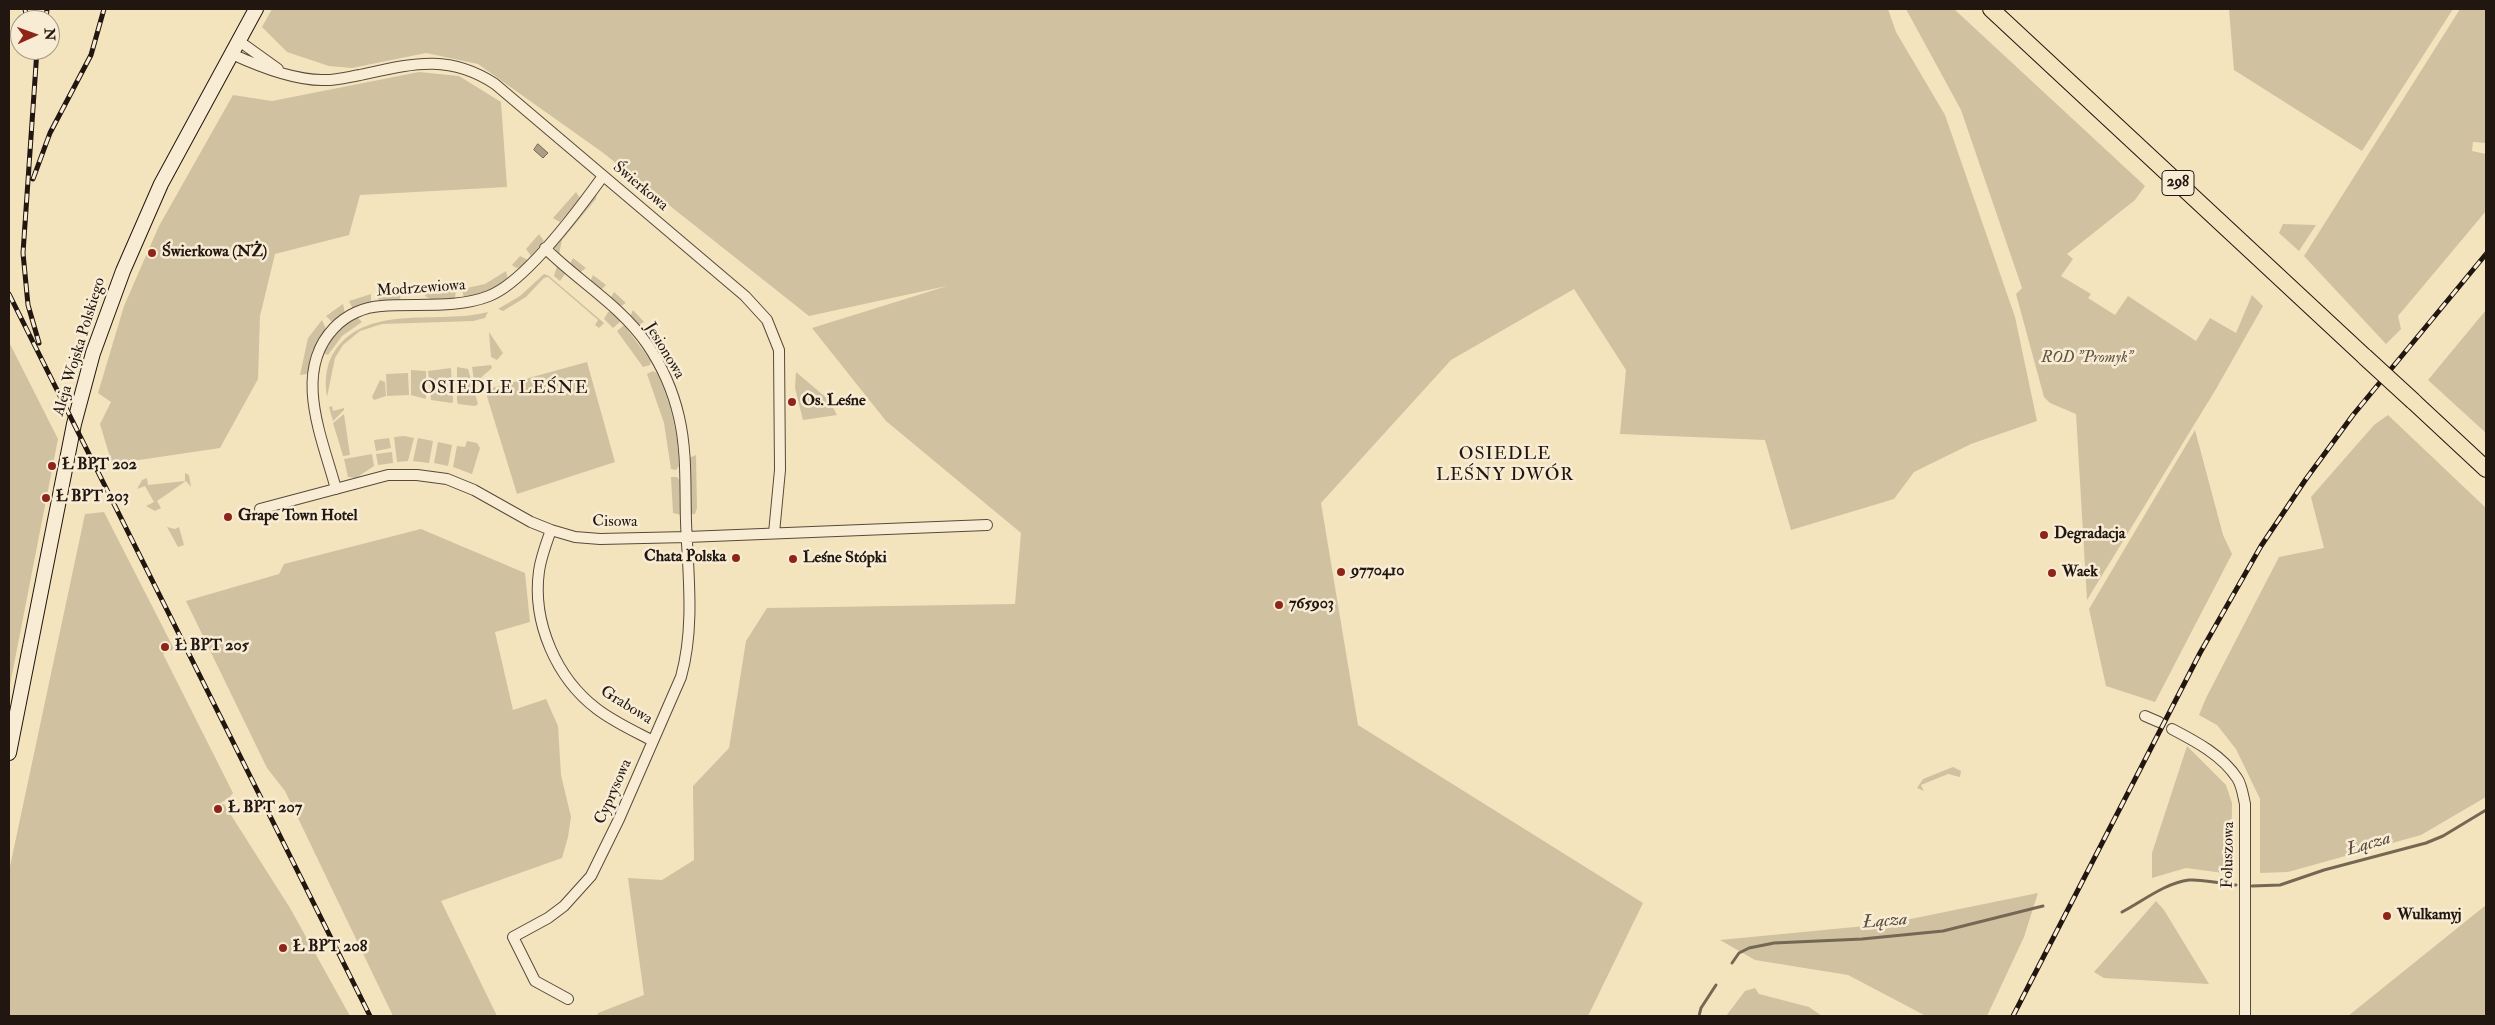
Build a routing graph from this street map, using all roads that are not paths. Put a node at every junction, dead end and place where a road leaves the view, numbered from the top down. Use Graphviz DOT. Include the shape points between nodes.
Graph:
graph roads {
  1 [pos="256,9"];
  2 [pos="1991,9"];
  3 [pos="235,48"];
  4 [pos="603,176"];
  5 [pos="545,248"];
  6 [pos="2486,469"];
  7 [pos="336,489"];
  8 [pos="260,509"];
  9 [pos="987,525"];
  10 [pos="551,530"];
  11 [pos="774,533"];
  12 [pos="686,537"];
  13 [pos="2145,716"];
  14 [pos="2159,722"];
  15 [pos="2172,729"];
  16 [pos="653,741"];
  17 [pos="9,753"];
  18 [pos="568,999"];
  19 [pos="2245,1016"];
  1 -- 3 [label="main road, Aleja Wojska Polskiego"];
  2 -- 6 [label="main road, 298, bridge"];
  3 -- 4 [label="street, Świerkowa" via="256,65 309,80 428,63 464,68 495,84"];
  3 -- 17 [label="main road, Aleja Wojska Polskiego" via="161,184 123,271 93,353 74,424"];
  4 -- 5 [label="street, Modrzewiowa"];
  4 -- 11 [label="street, Świerkowa" via="757,307 774,334 780,366 780,470"];
  5 -- 7 [label="street, Modrzewiowa" via="520,276 490,296 460,303 366,308 339,322 330,332 315,358 311,388"];
  5 -- 12 [label="street, Jesionowa" via="627,320 662,370 682,430"];
  7 -- 8 [label="street, Cisowa"];
  7 -- 10 [label="street, Cisowa" via="388,475 447,479"];
  9 -- 11 [label="street, Cisowa"];
  10 -- 12 [label="street, Cisowa" via="575,537 600,539"];
  10 -- 16 [label="street, Grabowa" via="542,555 538,584 543,626 552,652 573,686 586,700 606,716"];
  11 -- 12 [label="street, Cisowa"];
  12 -- 16 [label="street, Cyprysowa" via="688,647 681,677"];
  13 -- 14 [label="street"];
  15 -- 19 [label="street, Foluszowa" via="2219,758 2238,779 2245,804"];
  16 -- 18 [label="street, Cyprysowa" via="591,876 564,906 513,937 535,981"];
}
